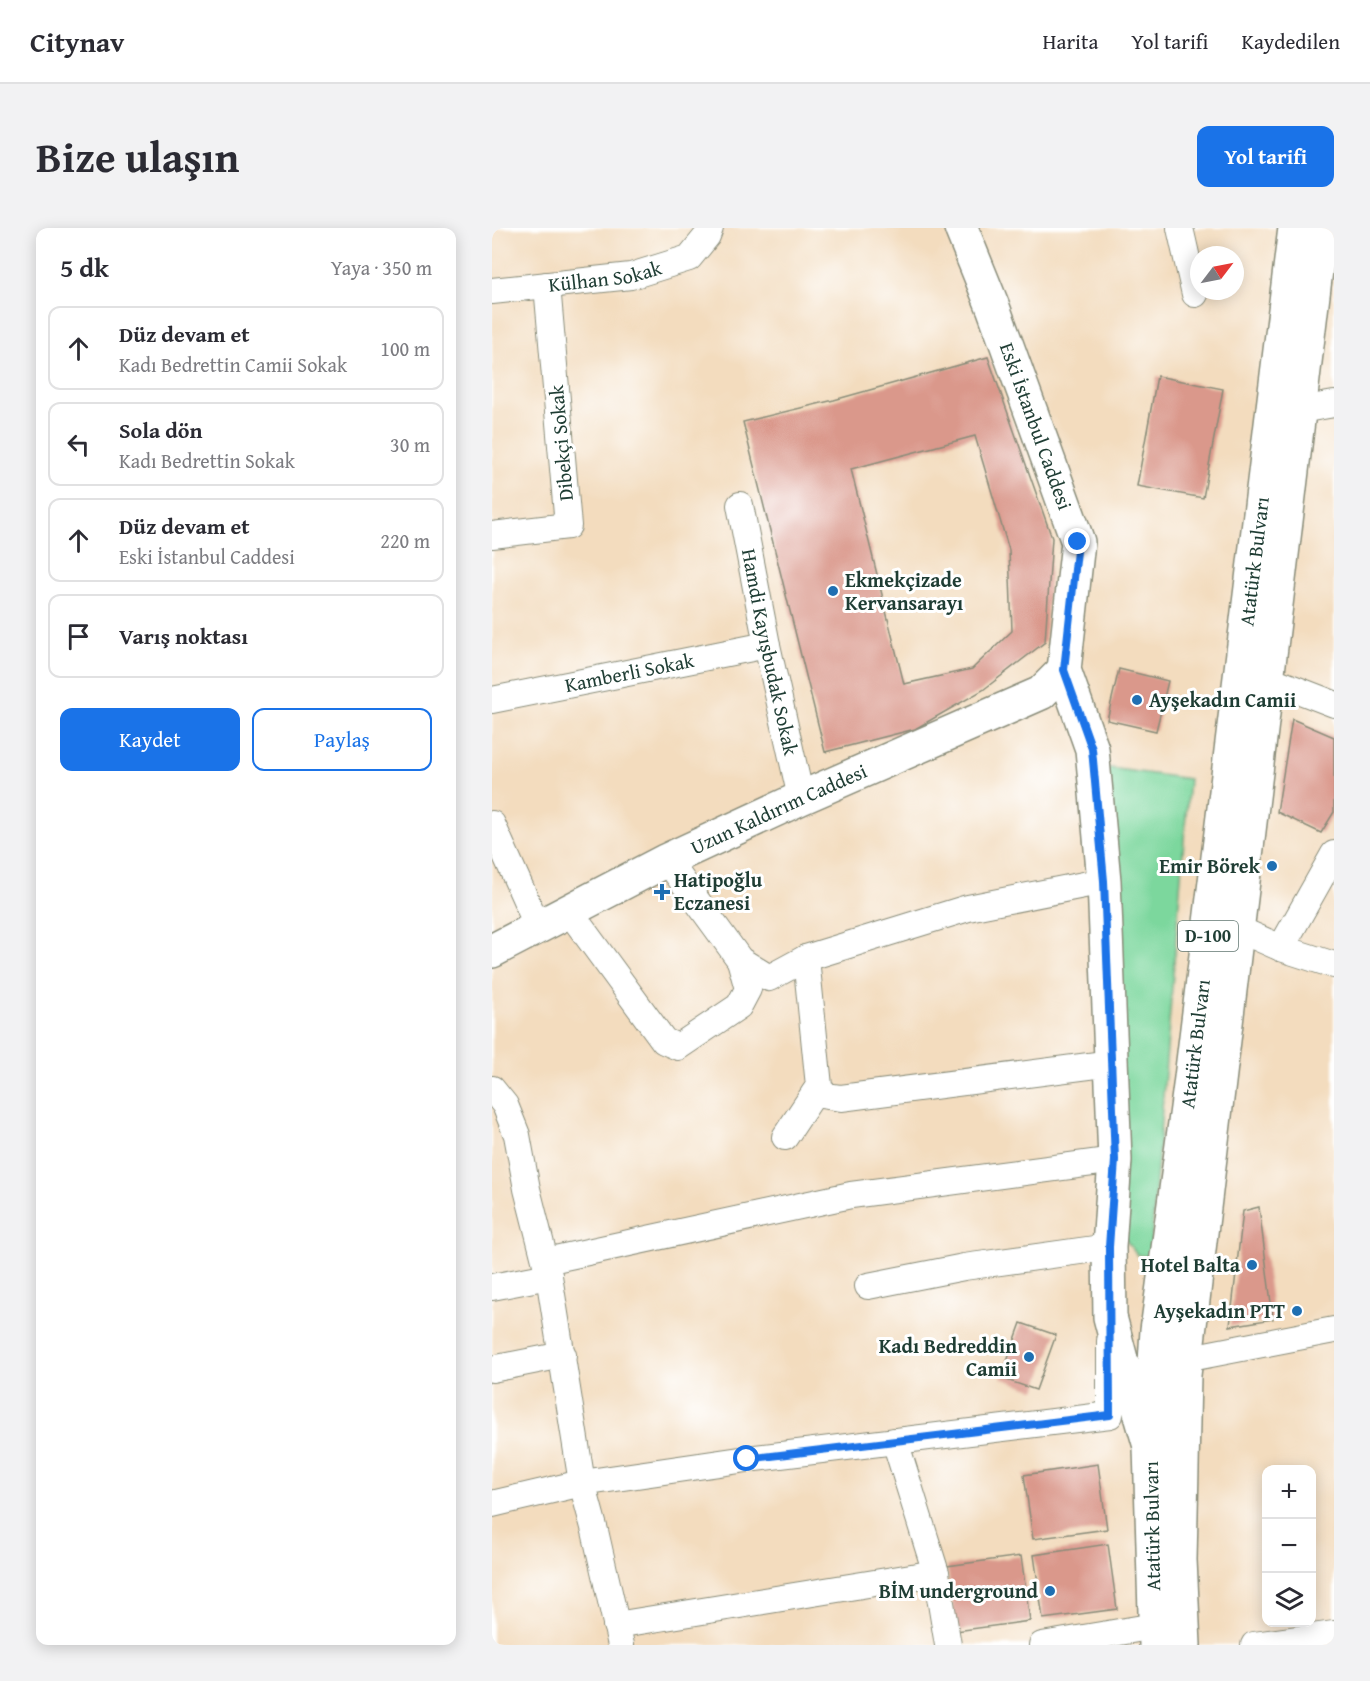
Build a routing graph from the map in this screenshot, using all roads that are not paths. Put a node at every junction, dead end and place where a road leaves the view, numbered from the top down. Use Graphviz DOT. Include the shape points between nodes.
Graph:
graph roads {
  1 [pos="960,228"];
  2 [pos="1180,228"];
  3 [pos="1295,228"];
  4 [pos="1321,228"];
  5 [pos="707,231"];
  6 [pos="1190,269"];
  7 [pos="547,285"];
  8 [pos="492,291"];
  9 [pos="1334,404"];
  10 [pos="1300,410"];
  11 [pos="740,505"];
  12 [pos="492,535"];
  13 [pos="767,645"];
  14 [pos="1064,670"];
  15 [pos="1267,678"];
  16 [pos="492,700"];
  17 [pos="1334,704"];
  18 [pos="801,798"];
  19 [pos="492,824"];
  20 [pos="1334,854"];
  21 [pos="667,860"];
  22 [pos="1104,881"];
  23 [pos="569,911"];
  24 [pos="538,927"];
  25 [pos="1238,929"];
  26 [pos="1281,948"];
  27 [pos="492,951"];
  28 [pos="806,958"];
  29 [pos="740,960"];
  30 [pos="1334,965"];
  31 [pos="1112,1063"];
  32 [pos="492,1089"];
  33 [pos="814,1094"];
  34 [pos="785,1137"];
  35 [pos="1115,1160"];
  36 [pos="1109,1247"];
  37 [pos="548,1268"];
  38 [pos="868,1286"];
  39 [pos="492,1287"];
  40 [pos="1110,1317"];
  41 [pos="1334,1330"];
  42 [pos="563,1355"];
  43 [pos="1185,1359"];
  44 [pos="492,1369"];
  45 [pos="895,1441"];
  46 [pos="1150,1446"];
  47 [pos="582,1483"];
  48 [pos="492,1504"];
  49 [pos="936,1573"];
  50 [pos="1334,1634"];
  51 [pos="619,1635"];
  52 [pos="1155,1636"];
  53 [pos="948,1645"];
  54 [pos="1042,1645"];
  55 [pos="1184,1645"];
  56 [pos="1254,1645"];
  1 -- 14 [label="main road, Eski İstanbul Caddesi" via="993,307 1078,542"];
  2 -- 6 [label="street"];
  3 -- 46 [label="main road, Atatürk Bulvarı / D-100" via="1190,1086 1164,1264"];
  4 -- 10 [label="main road, Atatürk Bulvarı / D-100"];
  5 -- 7 [label="street, Külhan Sokak" via="689,258 631,276"];
  7 -- 8 [label="street, Külhan Sokak"];
  7 -- 12 [label="street, Dibekçi Sokak" via="568,526"];
  9 -- 10 [label="street"];
  10 -- 15 [label="main road, Atatürk Bulvarı / D-100"];
  11 -- 13 [label="street, Hamdi Kayışbudak Sokak"];
  13 -- 16 [label="street, Kamberli Sokak"];
  13 -- 18 [label="street, Hamdi Kayışbudak Sokak"];
  14 -- 18 [label="main road, Uzun Kaldırım Caddesi" via="1041,693"];
  14 -- 22 [label="main road, Eski İstanbul Caddesi" via="1092,749"];
  15 -- 17 [label="street"];
  15 -- 25 [label="main road, Atatürk Bulvarı / D-100"];
  18 -- 21 [label="main road, Uzun Kaldırım Caddesi"];
  19 -- 24 [label="street"];
  20 -- 26 [label="street"];
  21 -- 23 [label="main road, Uzun Kaldırım Caddesi"];
  21 -- 29 [label="street"];
  22 -- 28 [label="street" via="968,908"];
  22 -- 31 [label="main road, Eski İstanbul Caddesi"];
  23 -- 24 [label="main road, Uzun Kaldırım Caddesi"];
  23 -- 29 [label="street" via="664,1041 678,1047 739,1006 748,989"];
  24 -- 27 [label="main road, Uzun Kaldırım Caddesi"];
  25 -- 26 [label="street"];
  25 -- 43 [label="main road, Atatürk Bulvarı / D-100"];
  26 -- 30 [label="street"];
  28 -- 29 [label="street" via="769,978"];
  28 -- 33 [label="street" via="819,1086"];
  31 -- 33 [label="street" via="841,1098"];
  31 -- 35 [label="main road, Eski İstanbul Caddesi"];
  32 -- 37 [label="street" via="505,1105 518,1135 527,1189"];
  33 -- 34 [label="street"];
  35 -- 36 [label="main road, Eski İstanbul Caddesi"];
  35 -- 37 [label="street" via="851,1195"];
  36 -- 38 [label="street" via="964,1267"];
  36 -- 40 [label="main road, Eski İstanbul Caddesi"];
  37 -- 39 [label="street"];
  37 -- 42 [label="street"];
  40 -- 45 [label="street" via="1110,1415"];
  40 -- 46 [label="main road, Eski İstanbul Caddesi"];
  41 -- 43 [label="street"];
  42 -- 44 [label="street"];
  42 -- 47 [label="street"];
  43 -- 55 [label="main road, Atatürk Bulvarı / D-100" via="1180,1560"];
  45 -- 47 [label="street"];
  45 -- 49 [label="street"];
  46 -- 52 [label="main road, Atatürk Bulvarı / D-100"];
  47 -- 48 [label="street"];
  47 -- 51 [label="street"];
  49 -- 51 [label="street"];
  49 -- 53 [label="street"];
  50 -- 56 [label="street"];
  52 -- 54 [label="street"];
}
